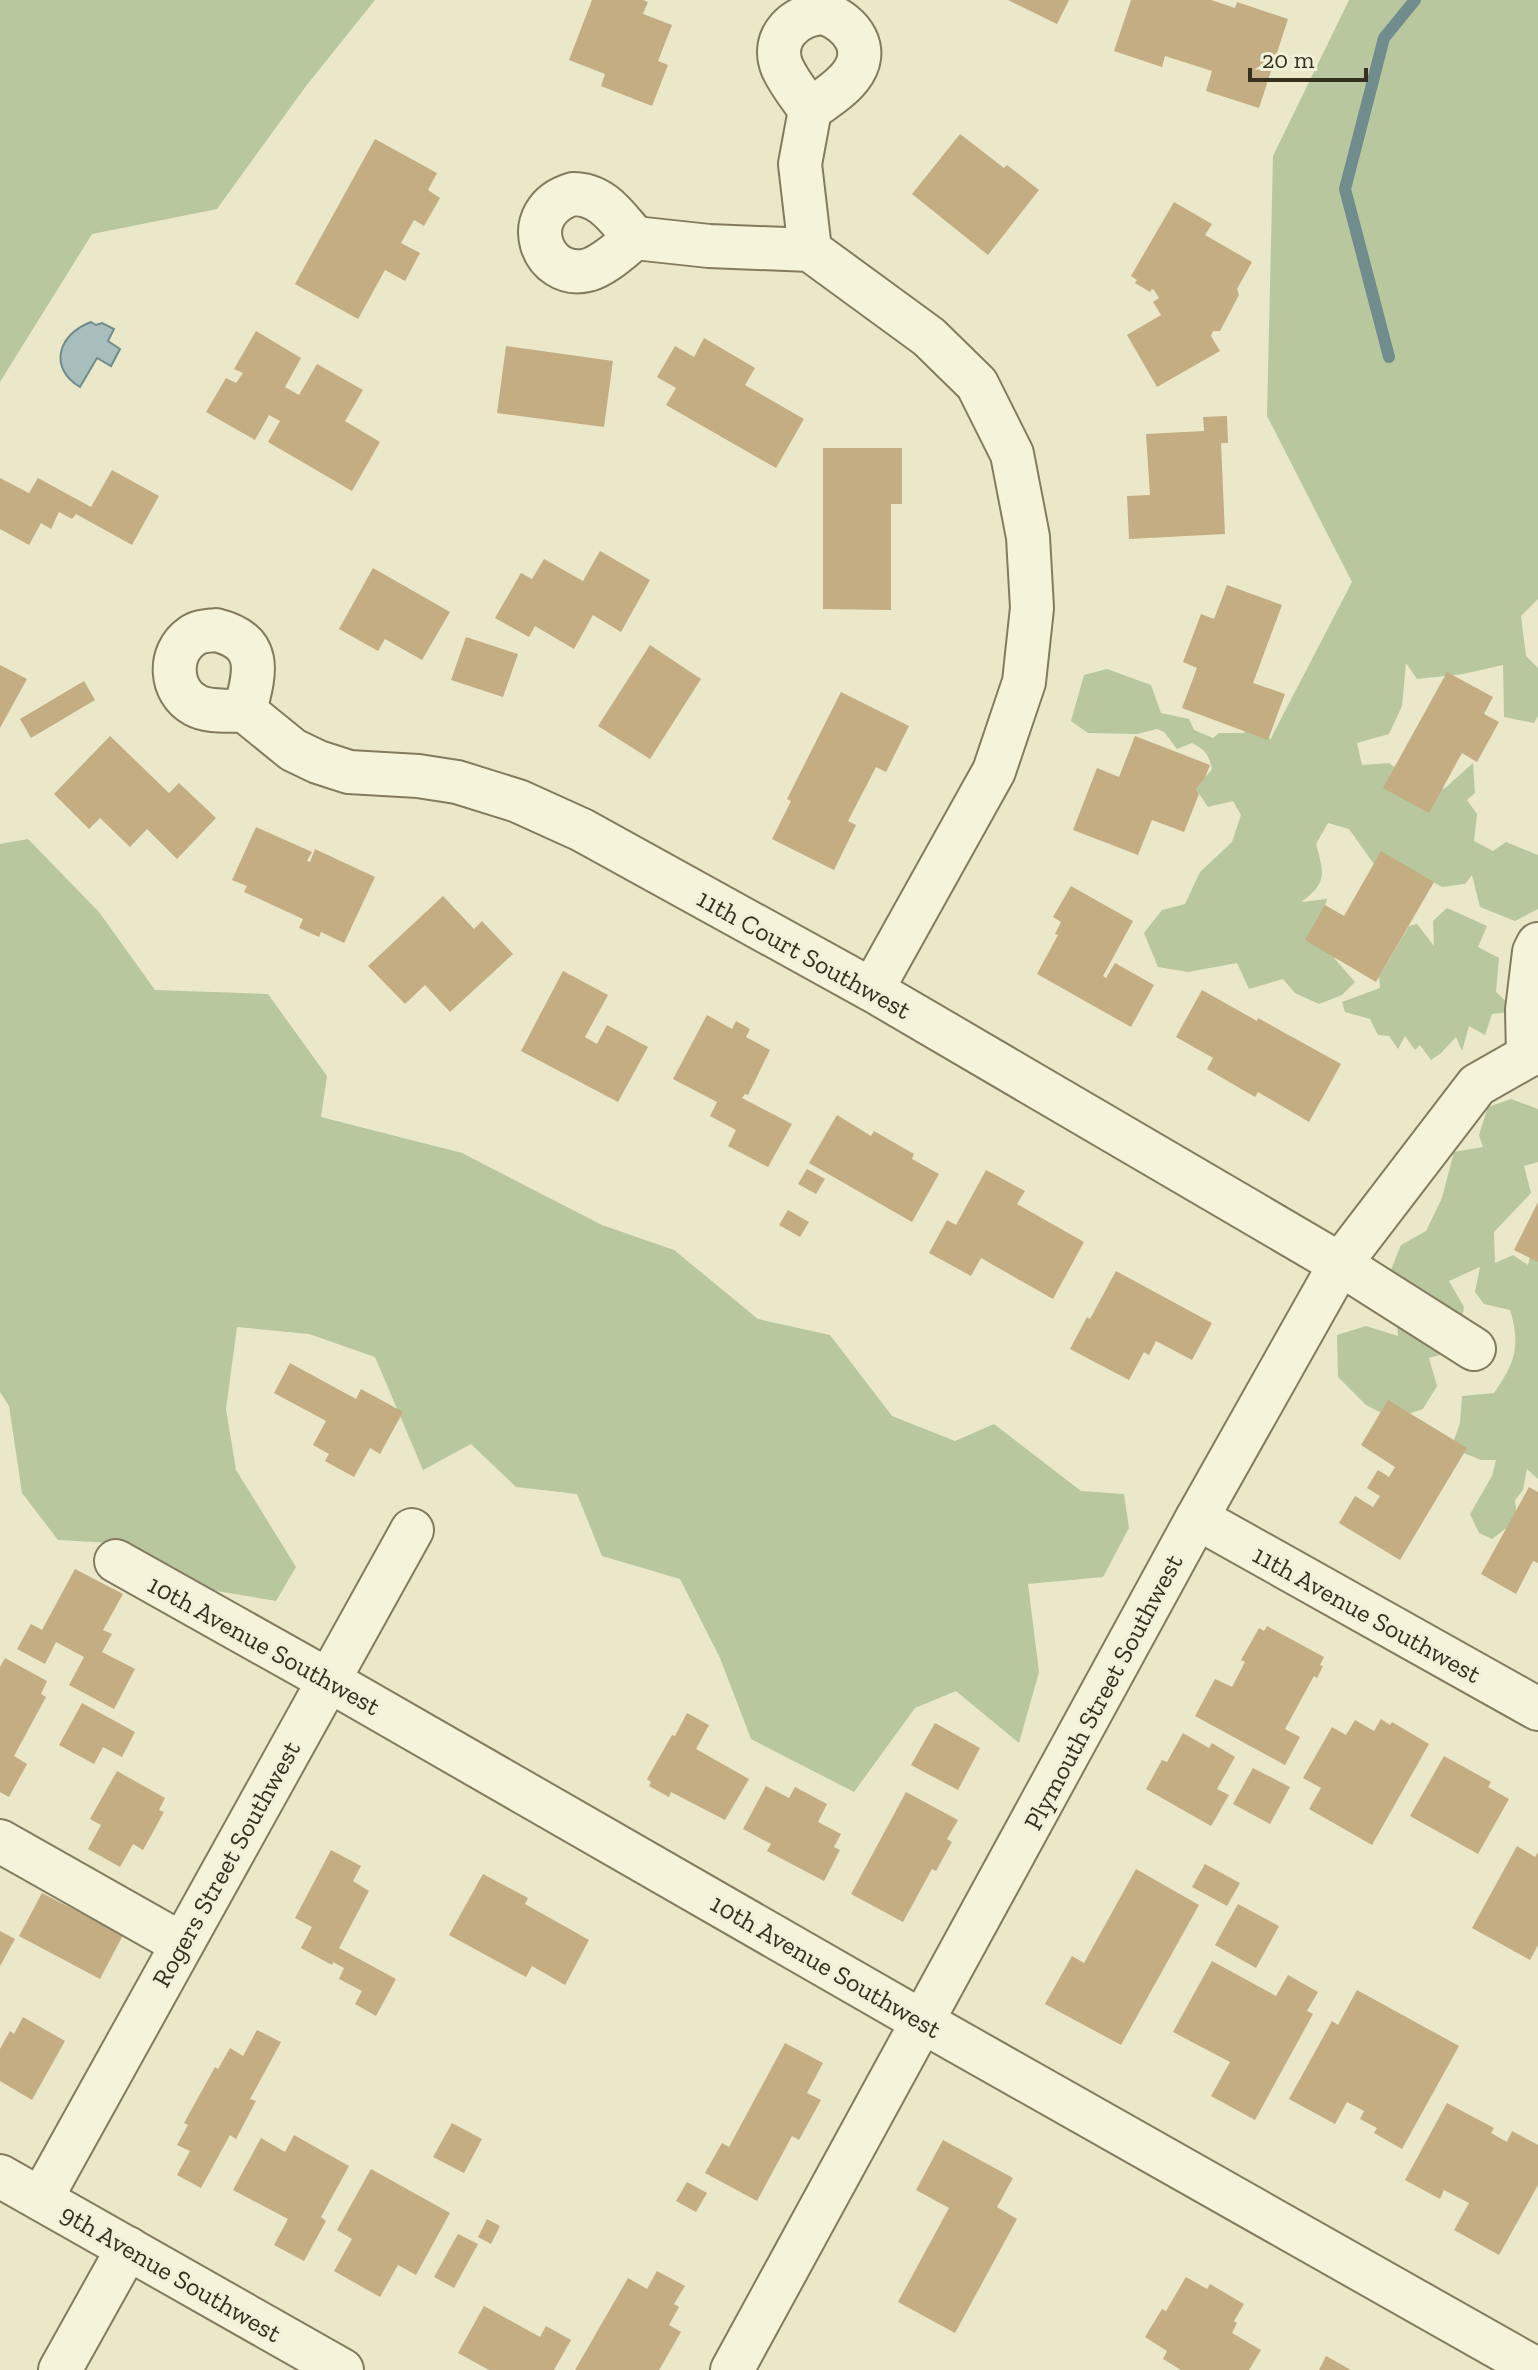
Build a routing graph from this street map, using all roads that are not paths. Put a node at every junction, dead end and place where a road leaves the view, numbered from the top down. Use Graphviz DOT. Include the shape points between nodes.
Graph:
graph roads {
  1 [pos="810,110"];
  2 [pos="635,238"];
  3 [pos="810,250"];
  4 [pos="245,711"];
  5 [pos="1538,944"];
  6 [pos="872,990"];
  7 [pos="1533,1058"];
  8 [pos="1340,1264"];
  9 [pos="1474,1349"];
  10 [pos="1197,1518"];
  11 [pos="412,1530"];
  12 [pos="116,1561"];
  13 [pos="328,1680"];
  14 [pos="1538,1709"];
  15 [pos="0,1841"];
  16 [pos="182,1944"];
  17 [pos="923,2022"];
  18 [pos="0,2176"];
  19 [pos="41,2199"];
  20 [pos="128,2248"];
  21 [pos="60,2370"];
  22 [pos="342,2370"];
  23 [pos="732,2370"];
  24 [pos="1538,2370"];
  1 -- 3 [label="street" via="800,164"];
  2 -- 3 [label="street"];
  3 -- 6 [label="street" via="929,337 977,384 1012,454 1028,537 1032,608 1024,682 994,771"];
  4 -- 6 [label="street, 11th Court Southwest" via="293,750 318,762 349,772 457,782 518,801 582,830"];
  5 -- 7 [label="street" via="1527,1010"];
  6 -- 8 [label="street, 11th Court Southwest"];
  7 -- 8 [label="street, Plymouth Street Southwest" via="1477,1085"];
  8 -- 9 [label="street"];
  8 -- 10 [label="street, Plymouth Street Southwest"];
  10 -- 14 [label="street, 11th Avenue Southwest"];
  10 -- 17 [label="street, Plymouth Street Southwest"];
  11 -- 13 [label="street, Rogers Street Southwest"];
  12 -- 13 [label="street, 10th Avenue Southwest"];
  13 -- 16 [label="street, Rogers Street Southwest"];
  13 -- 17 [label="street, 10th Avenue Southwest"];
  15 -- 16 [label="street"];
  16 -- 19 [label="street, Rogers Street Southwest"];
  17 -- 23 [label="street, Plymouth Street Southwest"];
  17 -- 24 [label="street, 10th Avenue Southwest"];
  18 -- 19 [label="street, 9th Avenue Southwest"];
  19 -- 20 [label="street, 9th Avenue Southwest"];
  20 -- 21 [label="street"];
  20 -- 22 [label="street, 9th Avenue Southwest"];
}
